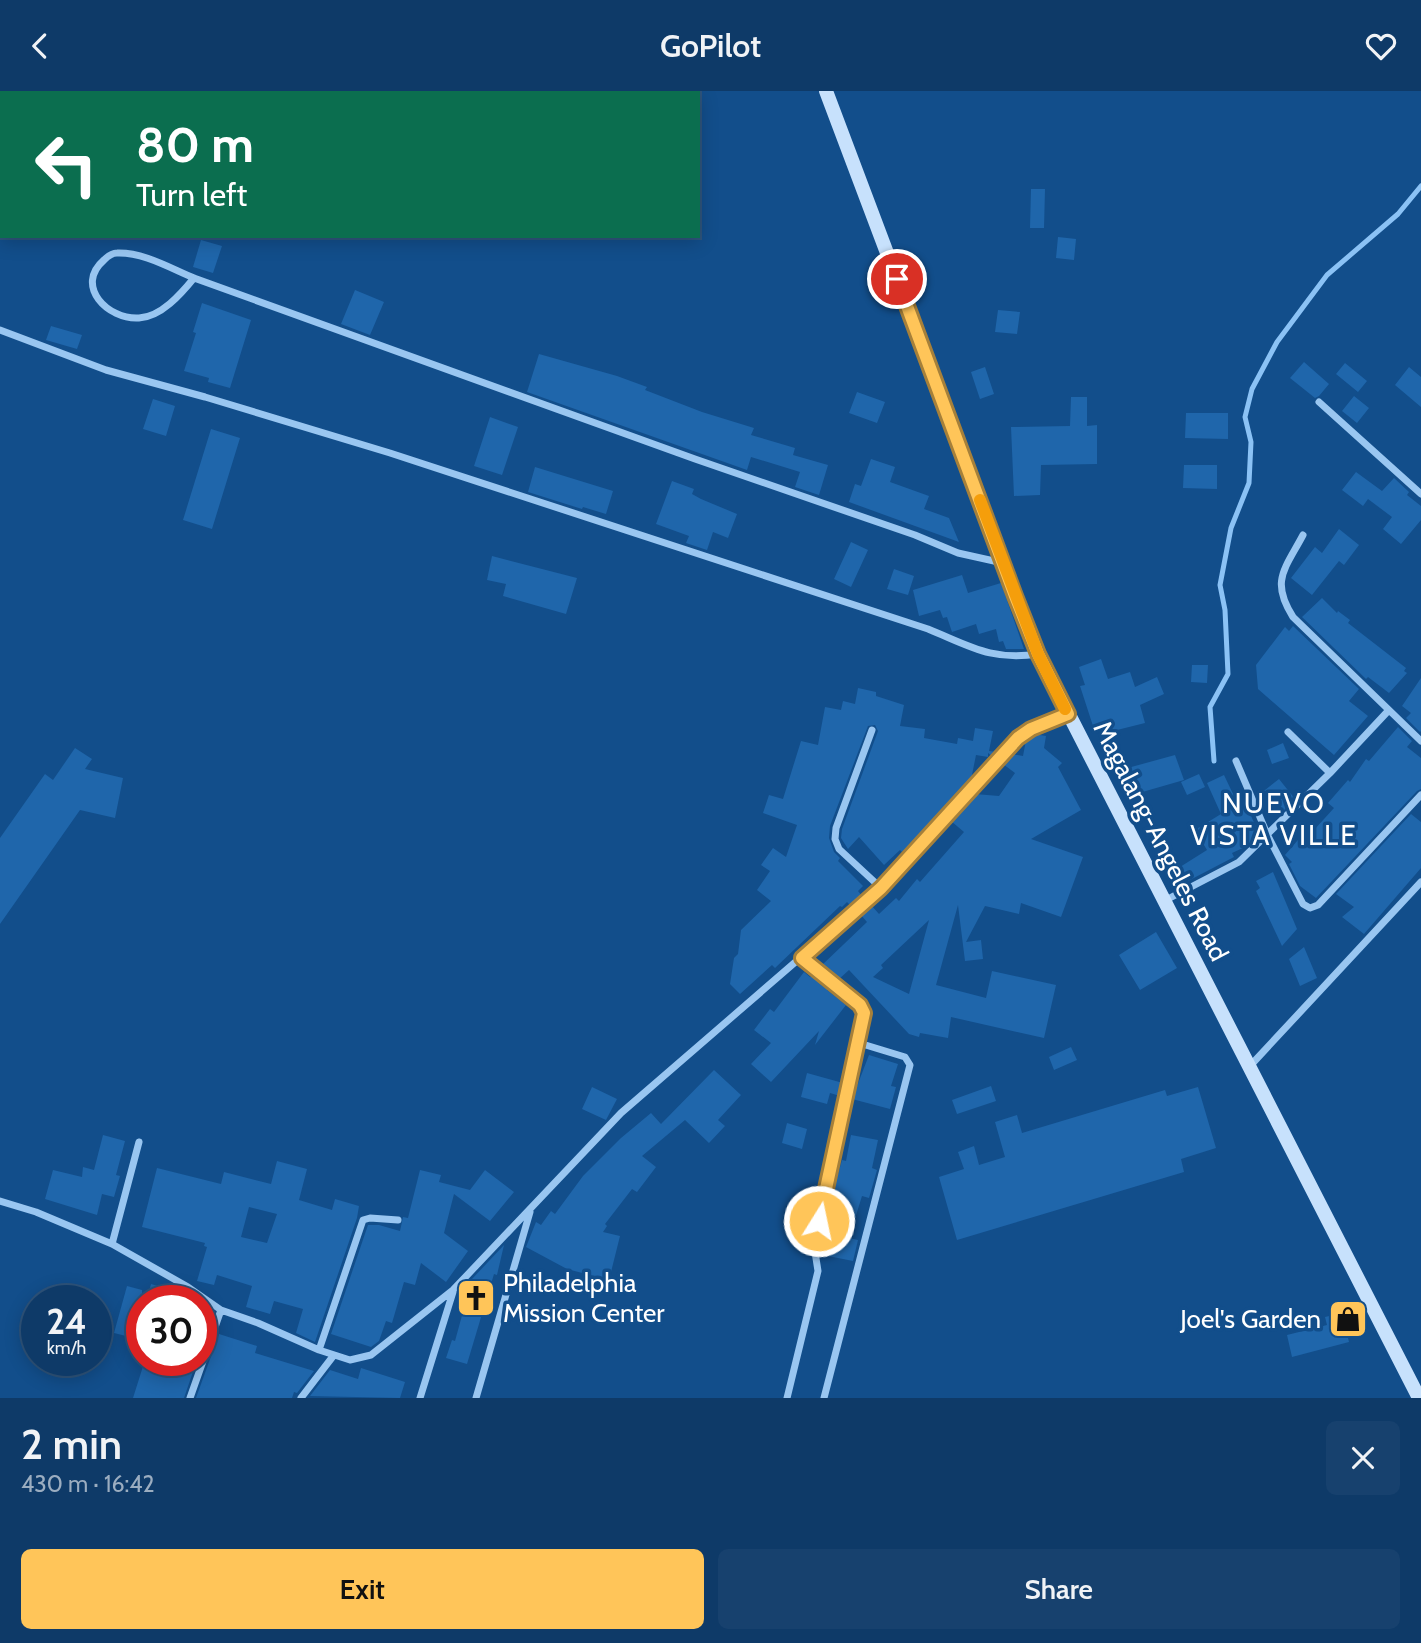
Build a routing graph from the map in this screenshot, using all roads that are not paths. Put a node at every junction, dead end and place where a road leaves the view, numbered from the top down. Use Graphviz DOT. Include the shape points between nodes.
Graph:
graph roads {
  1 [pos="826,91"];
  2 [pos="194,278"];
  3 [pos="0,330"];
  4 [pos="1319,402"];
  5 [pos="1421,493"];
  6 [pos="1303,535"];
  7 [pos="1004,563"];
  8 [pos="1038,654"];
  9 [pos="1389,710"];
  10 [pos="1068,714"];
  11 [pos="872,730"];
  12 [pos="1288,732"];
  13 [pos="1421,741"];
  14 [pos="1236,761"];
  15 [pos="1330,773"];
  16 [pos="1421,795"];
  17 [pos="1268,836"];
  18 [pos="1421,882"];
  19 [pos="881,888"];
  20 [pos="1164,901"];
  21 [pos="802,958"];
  22 [pos="859,1043"];
  23 [pos="1250,1066"];
  24 [pos="139,1142"];
  25 [pos="0,1201"];
  26 [pos="531,1208"];
  27 [pos="398,1220"];
  28 [pos="112,1244"];
  29 [pos="453,1290"];
  30 [pos="221,1310"];
  31 [pos="319,1350"];
  32 [pos="334,1355"];
  33 [pos="190,1398"];
  34 [pos="301,1398"];
  35 [pos="420,1398"];
  36 [pos="476,1398"];
  37 [pos="787,1398"];
  38 [pos="824,1398"];
  39 [pos="1419,1398"];
  1 -- 7 [label="main road, Magalang-Angeles Road"];
  2 -- 2 [label="street" via="179,297 140,319 118,315 92,291 92,276 113,253 133,253"];
  2 -- 7 [label="street" via="958,553"];
  3 -- 8 [label="street" via="106,370 390,453 928,629 983,652 1002,657"];
  4 -- 5 [label="street"];
  6 -- 9 [label="street" via="1284,570 1280,585 1283,601 1293,617"];
  7 -- 8 [label="main road, Magalang-Angeles Road"];
  8 -- 10 [label="main road, Magalang-Angeles Road"];
  9 -- 13 [label="street"];
  9 -- 15 [label="street"];
  10 -- 19 [label="street" via="1018,738"];
  10 -- 20 [label="main road, Magalang-Angeles Road"];
  11 -- 19 [label="street" via="835,839 839,849"];
  12 -- 15 [label="street"];
  14 -- 17 [label="street"];
  15 -- 17 [label="street"];
  16 -- 17 [label="street" via="1318,905 1310,908 1303,904"];
  17 -- 20 [label="street" via="1239,862"];
  18 -- 23 [label="street"];
  19 -- 21 [label="street"];
  20 -- 23 [label="main road, Magalang-Angeles Road"];
  21 -- 22 [label="street" via="863,1008"];
  21 -- 26 [label="street" via="621,1113"];
  22 -- 37 [label="street" via="823,1198 815,1252 817,1278"];
  22 -- 38 [label="street" via="905,1057 910,1065"];
  23 -- 39 [label="main road, Magalang-Angeles Road"];
  24 -- 28 [label="street"];
  25 -- 28 [label="street"];
  26 -- 29 [label="street"];
  26 -- 36 [label="street"];
  27 -- 31 [label="street" via="363,1220"];
  28 -- 30 [label="street"];
  29 -- 32 [label="street" via="371,1355 350,1360"];
  29 -- 35 [label="street"];
  30 -- 31 [label="street"];
  30 -- 33 [label="street"];
  31 -- 32 [label="street"];
  32 -- 34 [label="street"];
}
